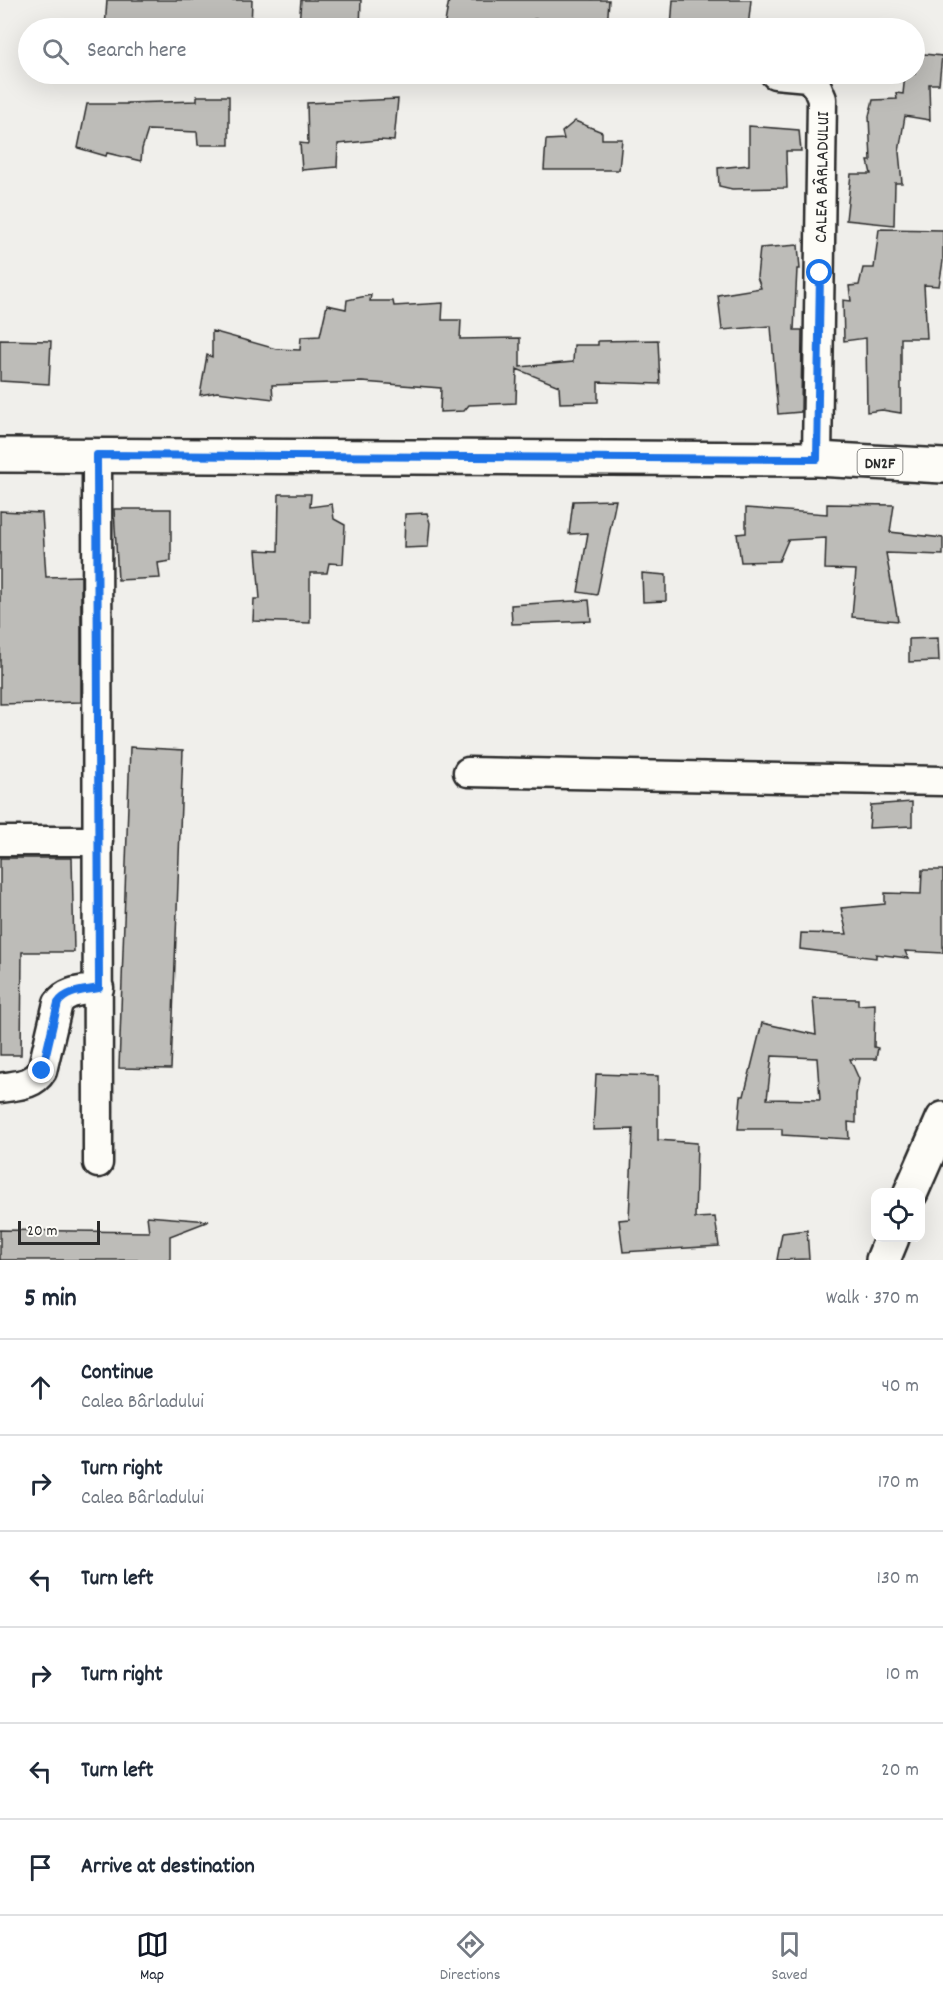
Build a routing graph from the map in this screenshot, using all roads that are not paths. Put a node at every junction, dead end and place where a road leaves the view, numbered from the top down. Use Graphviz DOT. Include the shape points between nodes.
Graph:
graph roads {
  1 [pos="814,84"];
  2 [pos="0,455"];
  3 [pos="97,455"];
  4 [pos="817,459"];
  5 [pos="943,466"];
  6 [pos="468,772"];
  7 [pos="943,781"];
  8 [pos="0,841"];
  9 [pos="98,841"];
  10 [pos="99,988"];
  11 [pos="0,1088"];
  12 [pos="943,1119"];
  13 [pos="98,1162"];
  14 [pos="913,1188"];
  15 [pos="890,1242"];
  16 [pos="883,1260"];
  1 -- 4 [label="street, CALEA BÂRLADULUI" via="822,99"];
  2 -- 3 [label="main road, DN2F"];
  3 -- 4 [label="main road, DN2F"];
  3 -- 9 [label="street"];
  4 -- 5 [label="main road, DN2F"];
  6 -- 7 [label="street"];
  8 -- 9 [label="street"];
  9 -- 10 [label="street"];
  10 -- 11 [label="street" via="63,996 58,1003 38,1078"];
  10 -- 13 [label="street"];
  12 -- 14 [label="main road"];
  15 -- 16 [label="main road"];
}
